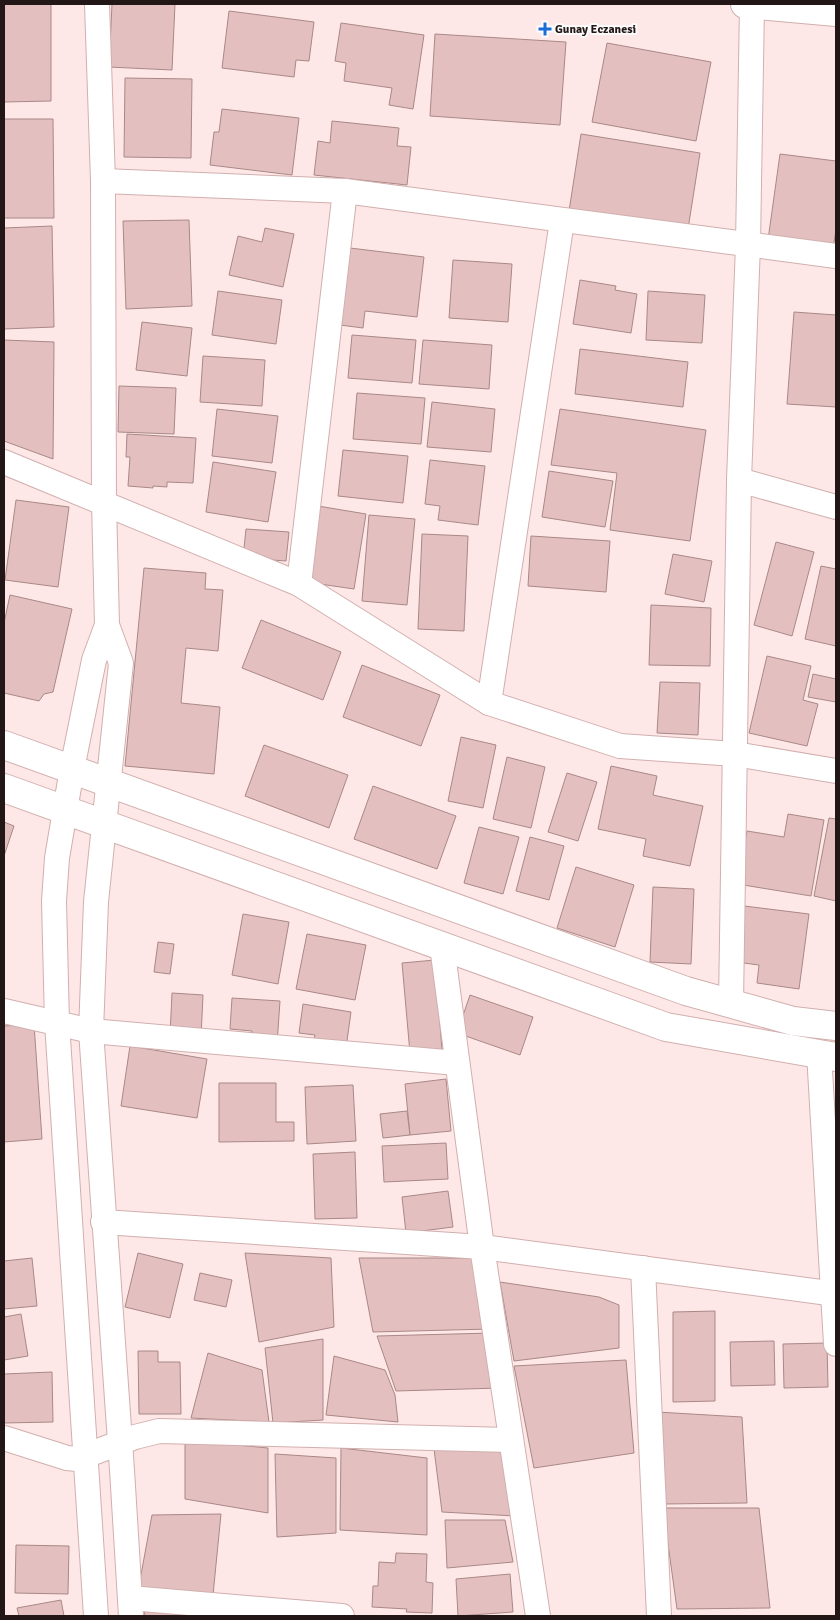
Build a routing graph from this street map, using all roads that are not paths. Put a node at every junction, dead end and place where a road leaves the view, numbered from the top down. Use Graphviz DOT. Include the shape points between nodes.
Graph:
graph roads {
  1 [pos="97,4"];
  2 [pos="745,4"];
  3 [pos="752,4"];
  4 [pos="836,12"];
  5 [pos="103,181"];
  6 [pos="345,191"];
  7 [pos="562,221"];
  8 [pos="748,245"];
  9 [pos="836,256"];
  10 [pos="4,462"];
  11 [pos="739,480"];
  12 [pos="104,502"];
  13 [pos="836,507"];
  14 [pos="299,584"];
  15 [pos="107,625"];
  16 [pos="489,703"];
  17 [pos="4,745"];
  18 [pos="735,754"];
  19 [pos="72,769"];
  20 [pos="836,770"];
  21 [pos="108,783"];
  22 [pos="4,788"];
  23 [pos="65,811"];
  24 [pos="103,823"];
  25 [pos="442,946"];
  26 [pos="731,1004"];
  27 [pos="4,1012"];
  28 [pos="57,1023"];
  29 [pos="836,1026"];
  30 [pos="91,1031"];
  31 [pos="827,1055"];
  32 [pos="457,1063"];
  33 [pos="103,1222"];
  34 [pos="482,1247"];
  35 [pos="643,1268"];
  36 [pos="834,1294"];
  37 [pos="836,1344"];
  38 [pos="4,1438"];
  39 [pos="512,1440"];
  40 [pos="121,1444"];
  41 [pos="86,1457"];
  42 [pos="130,1607"];
  43 [pos="96,1616"];
  44 [pos="342,1616"];
  45 [pos="538,1616"];
  46 [pos="659,1616"];
  1 -- 5 [label="street"];
  2 -- 3 [label="main road"];
  3 -- 4 [label="main road"];
  3 -- 8 [label="street"];
  5 -- 6 [label="street"];
  5 -- 12 [label="street"];
  6 -- 7 [label="street"];
  6 -- 14 [label="street"];
  7 -- 8 [label="street"];
  7 -- 16 [label="street"];
  8 -- 9 [label="street"];
  8 -- 11 [label="street"];
  10 -- 12 [label="street"];
  11 -- 13 [label="street"];
  11 -- 18 [label="street"];
  12 -- 14 [label="street"];
  12 -- 15 [label="street"];
  14 -- 16 [label="street"];
  15 -- 19 [label="street" via="94,660"];
  15 -- 21 [label="street" via="121,663"];
  16 -- 18 [label="street" via="620,746"];
  17 -- 19 [label="main road"];
  18 -- 20 [label="street"];
  18 -- 26 [label="street"];
  19 -- 21 [label="main road"];
  19 -- 23 [label="street"];
  21 -- 24 [label="street"];
  21 -- 26 [label="main road" via="686,992"];
  22 -- 23 [label="main road"];
  23 -- 24 [label="main road"];
  23 -- 28 [label="street" via="54,901"];
  24 -- 25 [label="main road"];
  24 -- 30 [label="street"];
  25 -- 31 [label="main road" via="666,1027"];
  25 -- 32 [label="street"];
  26 -- 29 [label="main road" via="794,1021"];
  27 -- 28 [label="street"];
  28 -- 30 [label="street"];
  28 -- 41 [label="street"];
  30 -- 32 [label="street"];
  30 -- 33 [label="street"];
  31 -- 36 [label="street"];
  32 -- 34 [label="street"];
  33 -- 34 [label="street"];
  33 -- 40 [label="street"];
  34 -- 35 [label="street"];
  34 -- 39 [label="street"];
  35 -- 36 [label="street"];
  35 -- 46 [label="street"];
  36 -- 37 [label="street"];
  38 -- 41 [label="street" via="67,1458"];
  39 -- 40 [label="street" via="159,1431"];
  39 -- 45 [label="street"];
  40 -- 41 [label="street"];
  40 -- 42 [label="street"];
  41 -- 43 [label="street"];
  42 -- 44 [label="street"];
}
